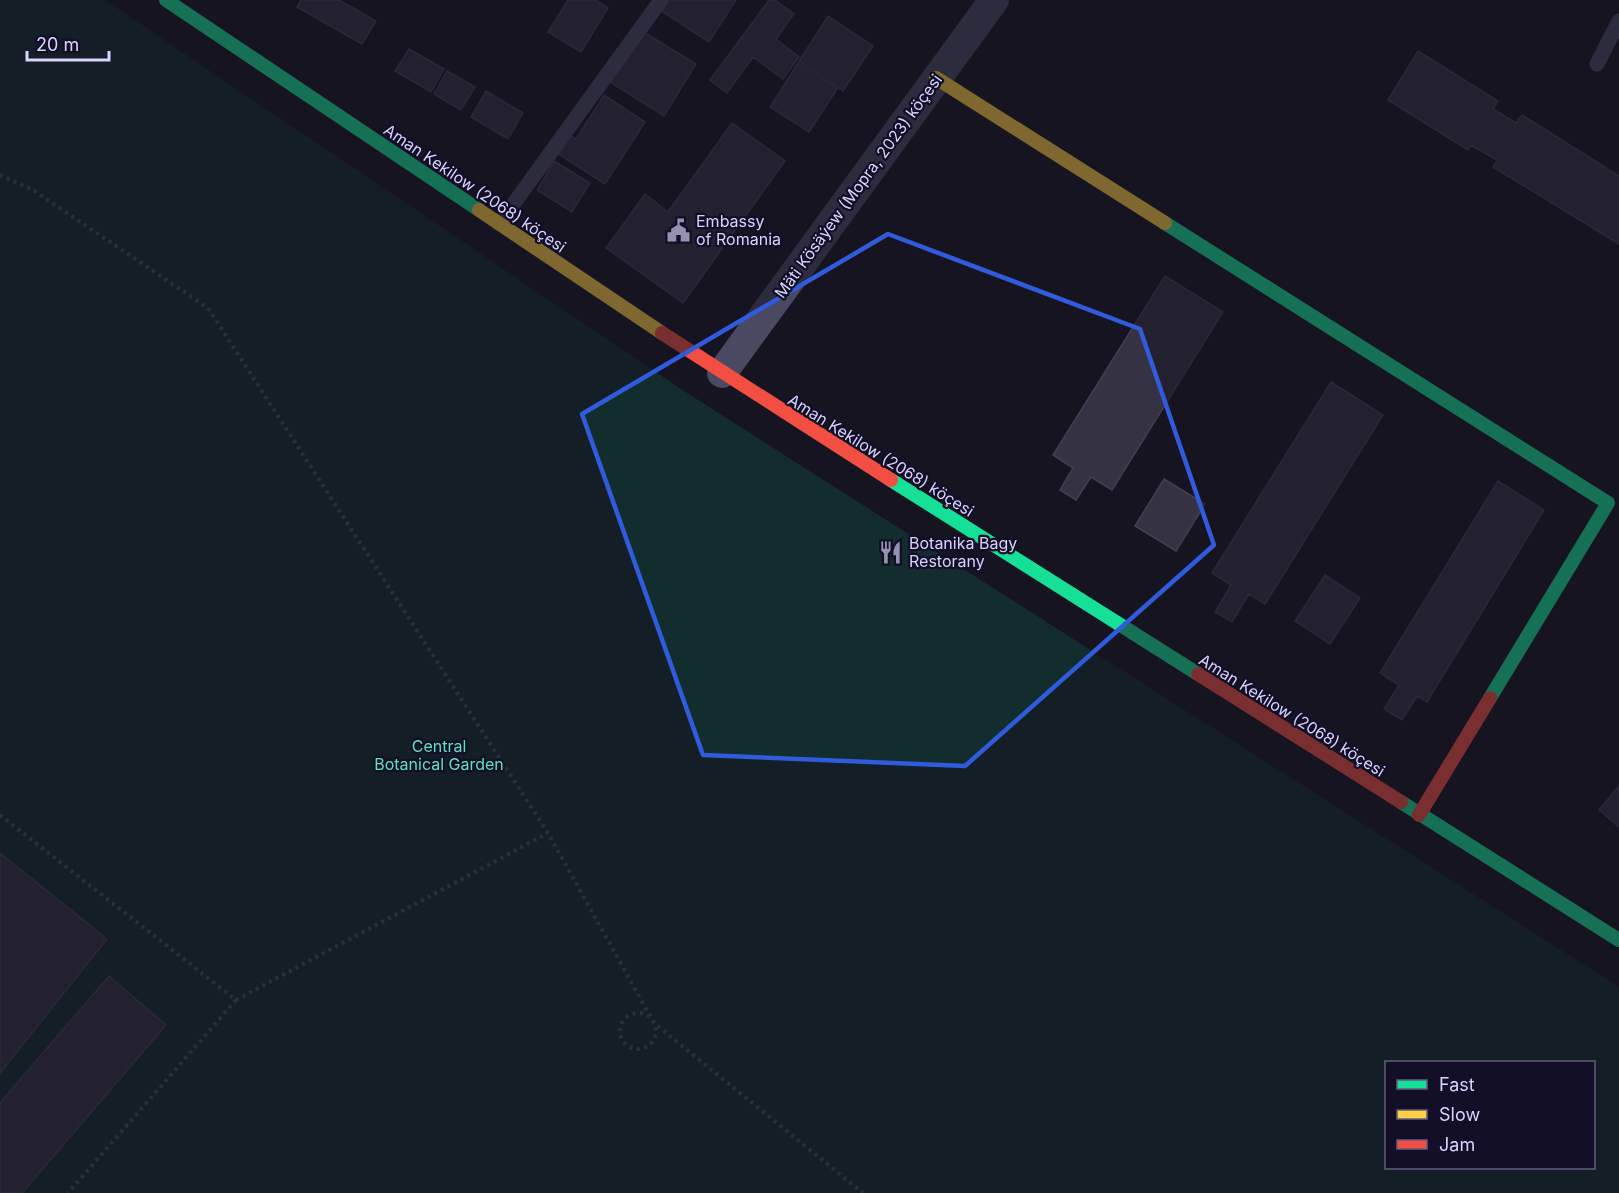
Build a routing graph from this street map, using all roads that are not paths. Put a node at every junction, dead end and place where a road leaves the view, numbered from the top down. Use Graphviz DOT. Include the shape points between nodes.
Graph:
graph roads {
  1 [pos="166,0"];
  2 [pos="661,0"];
  3 [pos="994,0"];
  4 [pos="1619,21"];
  5 [pos="1597,64"];
  6 [pos="936,78"];
  7 [pos="499,225"];
  8 [pos="722,373"];
  9 [pos="1419,815"];
  10 [pos="1619,940"];
  1 -- 7 [label="street, Aman Kekilow (2068) köçesi"];
  2 -- 7 [label="lane"];
  3 -- 6 [label="street, Mäti Kösäýew (Mopra, 2023) köçesi"];
  4 -- 5 [label="lane"];
  6 -- 8 [label="street, Mäti Kösäýew (Mopra, 2023) köçesi"];
  6 -- 9 [label="street" via="1608,503"];
  7 -- 8 [label="street, Aman Kekilow (2068) köçesi"];
  8 -- 9 [label="street, Aman Kekilow (2068) köçesi"];
  9 -- 10 [label="street, Aman Kekilow (2068) köçesi"];
}
